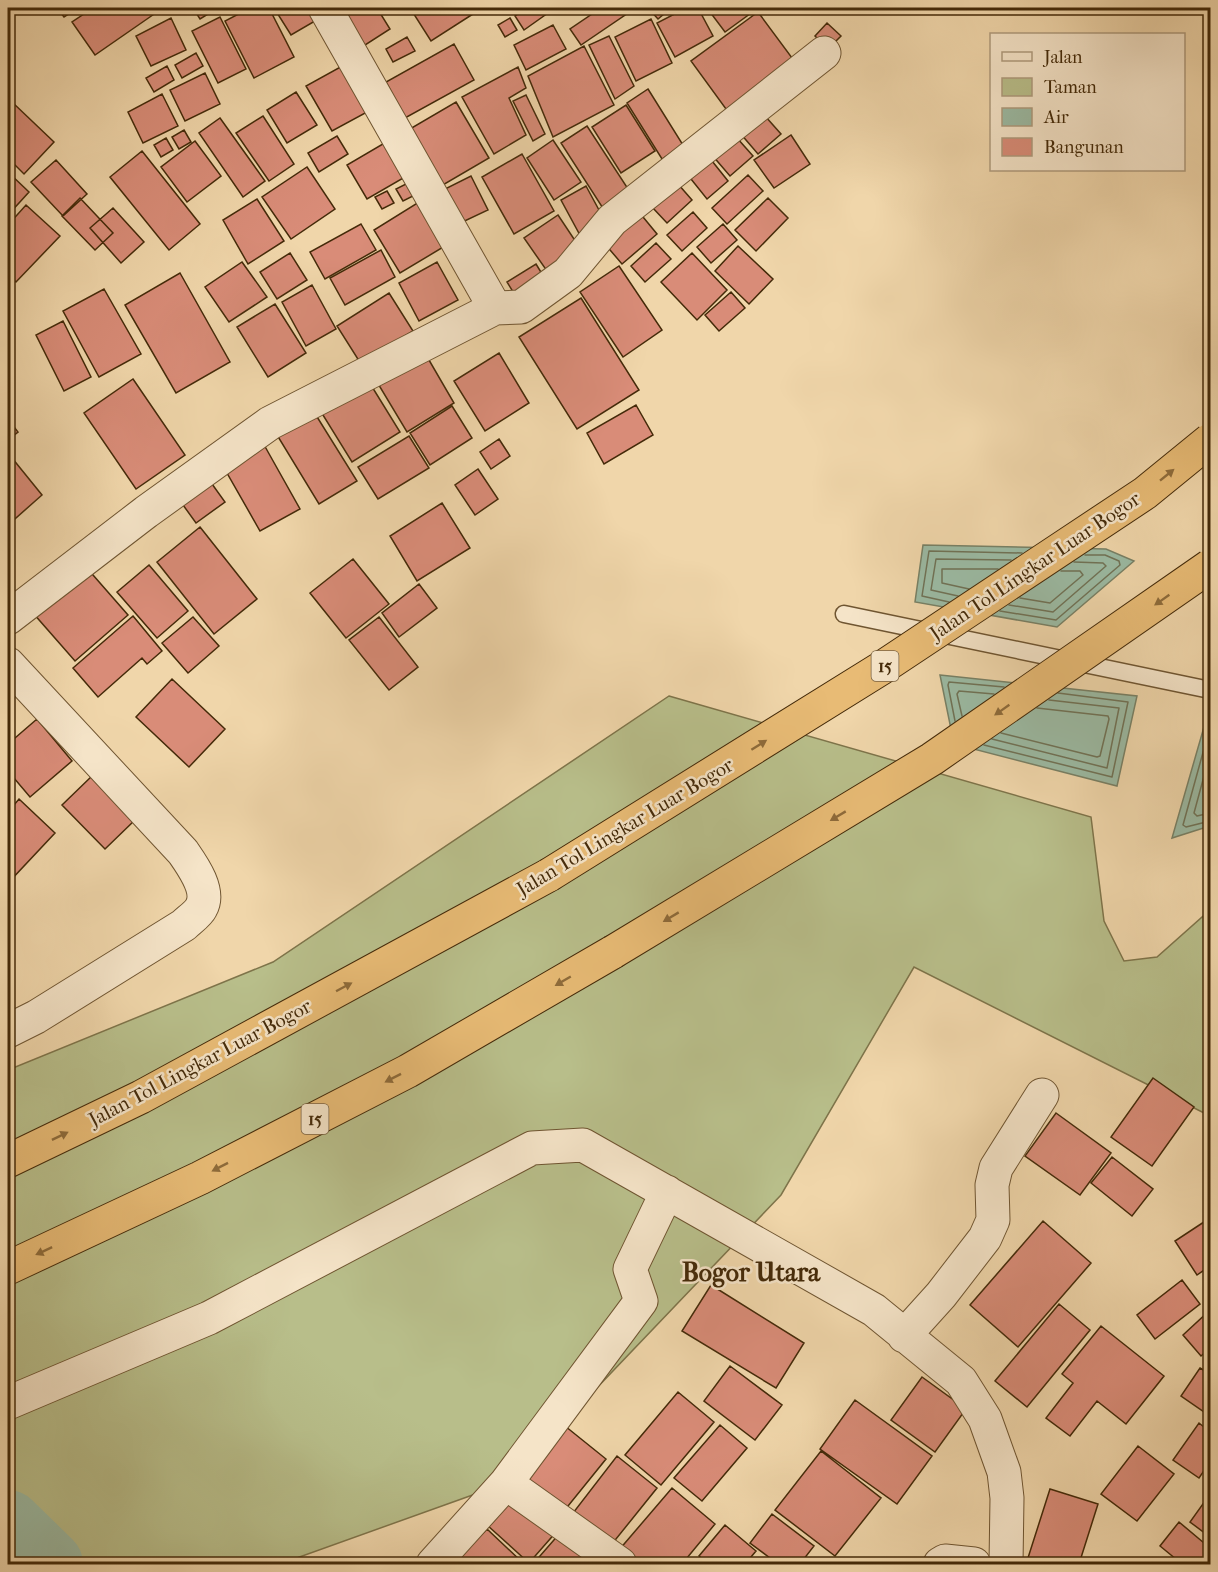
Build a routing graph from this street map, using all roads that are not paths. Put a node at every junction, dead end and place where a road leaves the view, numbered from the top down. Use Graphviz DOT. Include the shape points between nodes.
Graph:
graph roads {
  1 [pos="325,8"];
  2 [pos="824,52"];
  3 [pos="495,308"];
  4 [pos="1210,440"];
  5 [pos="1210,566"];
  6 [pos="844,614"];
  7 [pos="8,618"];
  8 [pos="8,664"];
  9 [pos="1210,690"];
  10 [pos="8,1030"];
  11 [pos="1042,1095"];
  12 [pos="8,1161"];
  13 [pos="668,1192"];
  14 [pos="8,1268"];
  15 [pos="904,1336"];
  16 [pos="8,1403"];
  17 [pos="506,1483"];
  18 [pos="433,1564"];
  19 [pos="620,1564"];
  20 [pos="940,1564"];
  21 [pos="974,1564"];
  22 [pos="1006,1564"];
  1 -- 3 [label="street"];
  2 -- 3 [label="street" via="612,220 568,273 521,307"];
  3 -- 7 [label="street" via="270,423"];
  12 -- 4 [label="highway, Jalan Tol Lingkar Luar Bogor / 15, one-way, bridge" via="141,1097 549,875 880,669 1145,493"];
  5 -- 14 [label="highway, 15, one-way, bridge" via="932,759 613,952 408,1071 200,1178"];
  6 -- 9 [label="lane"];
  8 -- 10 [label="street" via="183,852 204,894 202,908 184,924 36,1017"];
  11 -- 15 [label="street" via="996,1168 992,1185 993,1220 985,1238"];
  13 -- 15 [label="street" via="874,1310"];
  13 -- 16 [label="street" via="583,1145 532,1148 209,1318"];
  13 -- 17 [label="street" via="630,1269 641,1301"];
  15 -- 22 [label="street" via="962,1381 986,1419 1004,1472"];
  17 -- 18 [label="street"];
  17 -- 19 [label="street"];
  20 -- 21 [label="street"];
}
